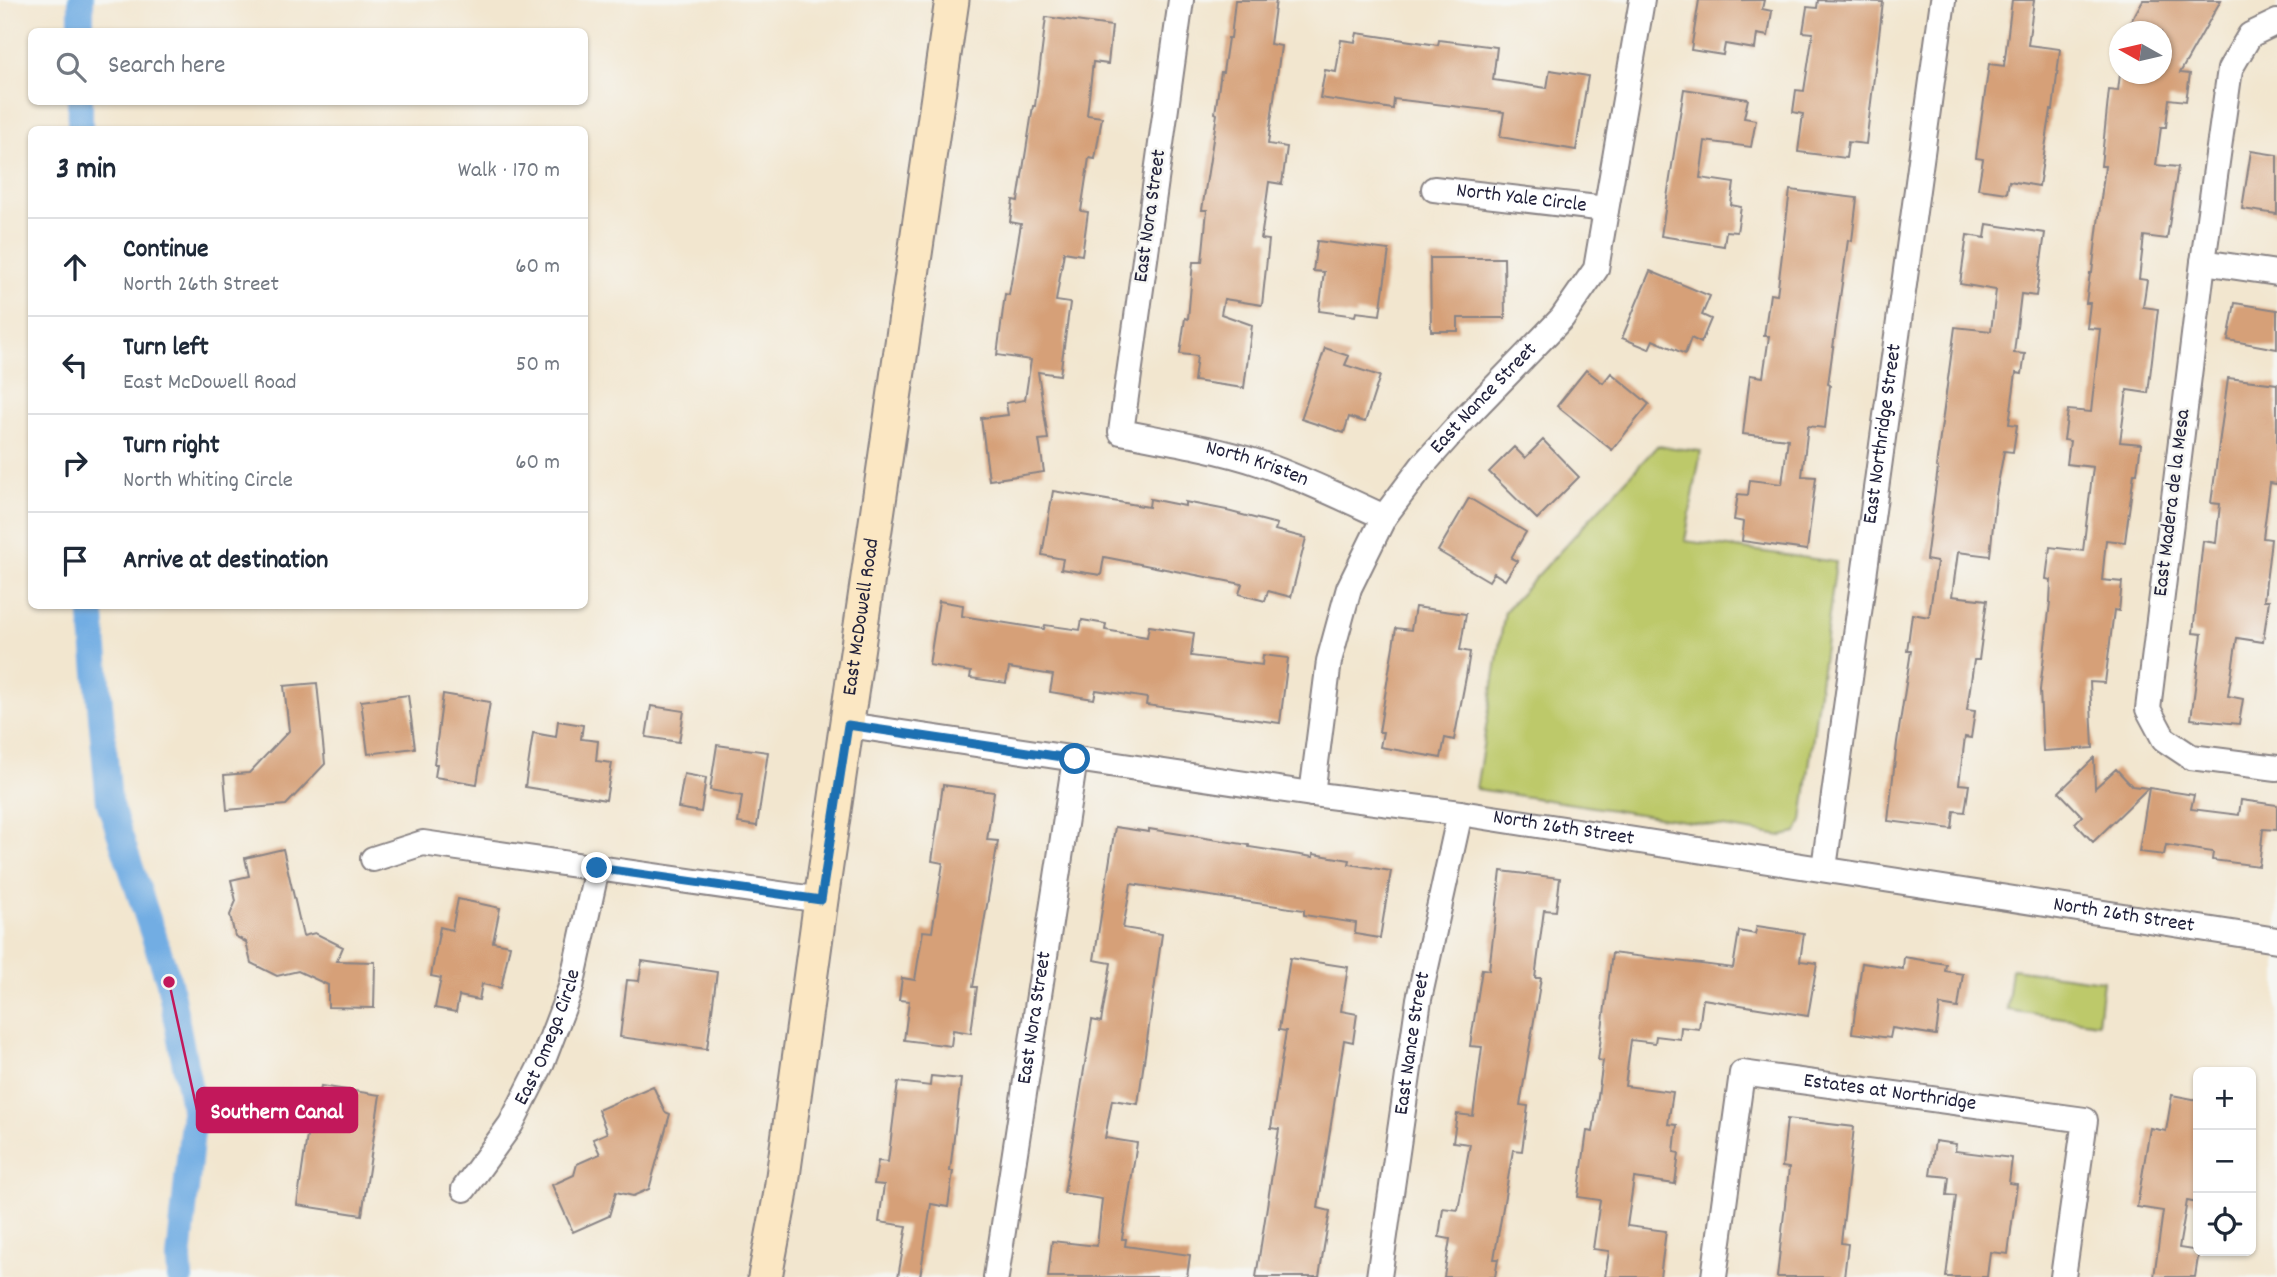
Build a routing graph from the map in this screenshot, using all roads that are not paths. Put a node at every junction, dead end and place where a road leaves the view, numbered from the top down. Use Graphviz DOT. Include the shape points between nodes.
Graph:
graph roads {
  1 [pos="952,0"];
  2 [pos="1181,0"];
  3 [pos="1642,0"];
  4 [pos="1943,0"];
  5 [pos="2277,22"];
  6 [pos="1434,189"];
  7 [pos="1606,209"];
  8 [pos="2203,262"];
  9 [pos="2277,272"];
  10 [pos="1121,432"];
  11 [pos="1384,517"];
  12 [pos="848,725"];
  13 [pos="1075,759"];
  14 [pos="2277,768"];
  15 [pos="1312,794"];
  16 [pos="1460,813"];
  17 [pos="373,859"];
  18 [pos="597,868"];
  19 [pos="1824,868"];
  20 [pos="821,900"];
  21 [pos="2277,940"];
  22 [pos="464,1189"];
  23 [pos="765,1277"];
  24 [pos="996,1277"];
  25 [pos="1378,1277"];
  26 [pos="1714,1277"];
  27 [pos="2063,1277"];
  1 -- 12 [label="main road, East McDowell Road"];
  2 -- 10 [label="street, East Nora Street"];
  3 -- 7 [label="street, East Nance Street"];
  4 -- 19 [label="street, East Northridge Street"];
  5 -- 8 [label="street, East Madera de la Mesa" via="2250,35 2230,69"];
  6 -- 7 [label="street, North Yale Circle"];
  7 -- 11 [label="street, East Nance Street" via="1596,269 1562,318 1464,419"];
  8 -- 9 [label="street"];
  8 -- 14 [label="street, East Madera de la Mesa" via="2148,709 2164,739 2190,757"];
  10 -- 11 [label="street, North Kristen" via="1258,463"];
  11 -- 15 [label="street, East Nance Street" via="1349,588 1329,661"];
  12 -- 13 [label="street, North 26th Street"];
  12 -- 20 [label="main road, East McDowell Road"];
  13 -- 15 [label="street, North 26th Street"];
  13 -- 24 [label="street, East Nora Street"];
  15 -- 16 [label="street, North 26th Street"];
  16 -- 19 [label="street, North 26th Street"];
  16 -- 25 [label="street, East Nance Street" via="1419,999"];
  17 -- 18 [label="street" via="423,844"];
  18 -- 20 [label="street"];
  18 -- 22 [label="street, East Omega Circle" via="571,987 542,1063 511,1124"];
  19 -- 21 [label="street, North 26th Street"];
  20 -- 23 [label="main road, East McDowell Road"];
  26 -- 27 [label="street, Estates at Northridge" via="1742,1073 2085,1120"];
}
